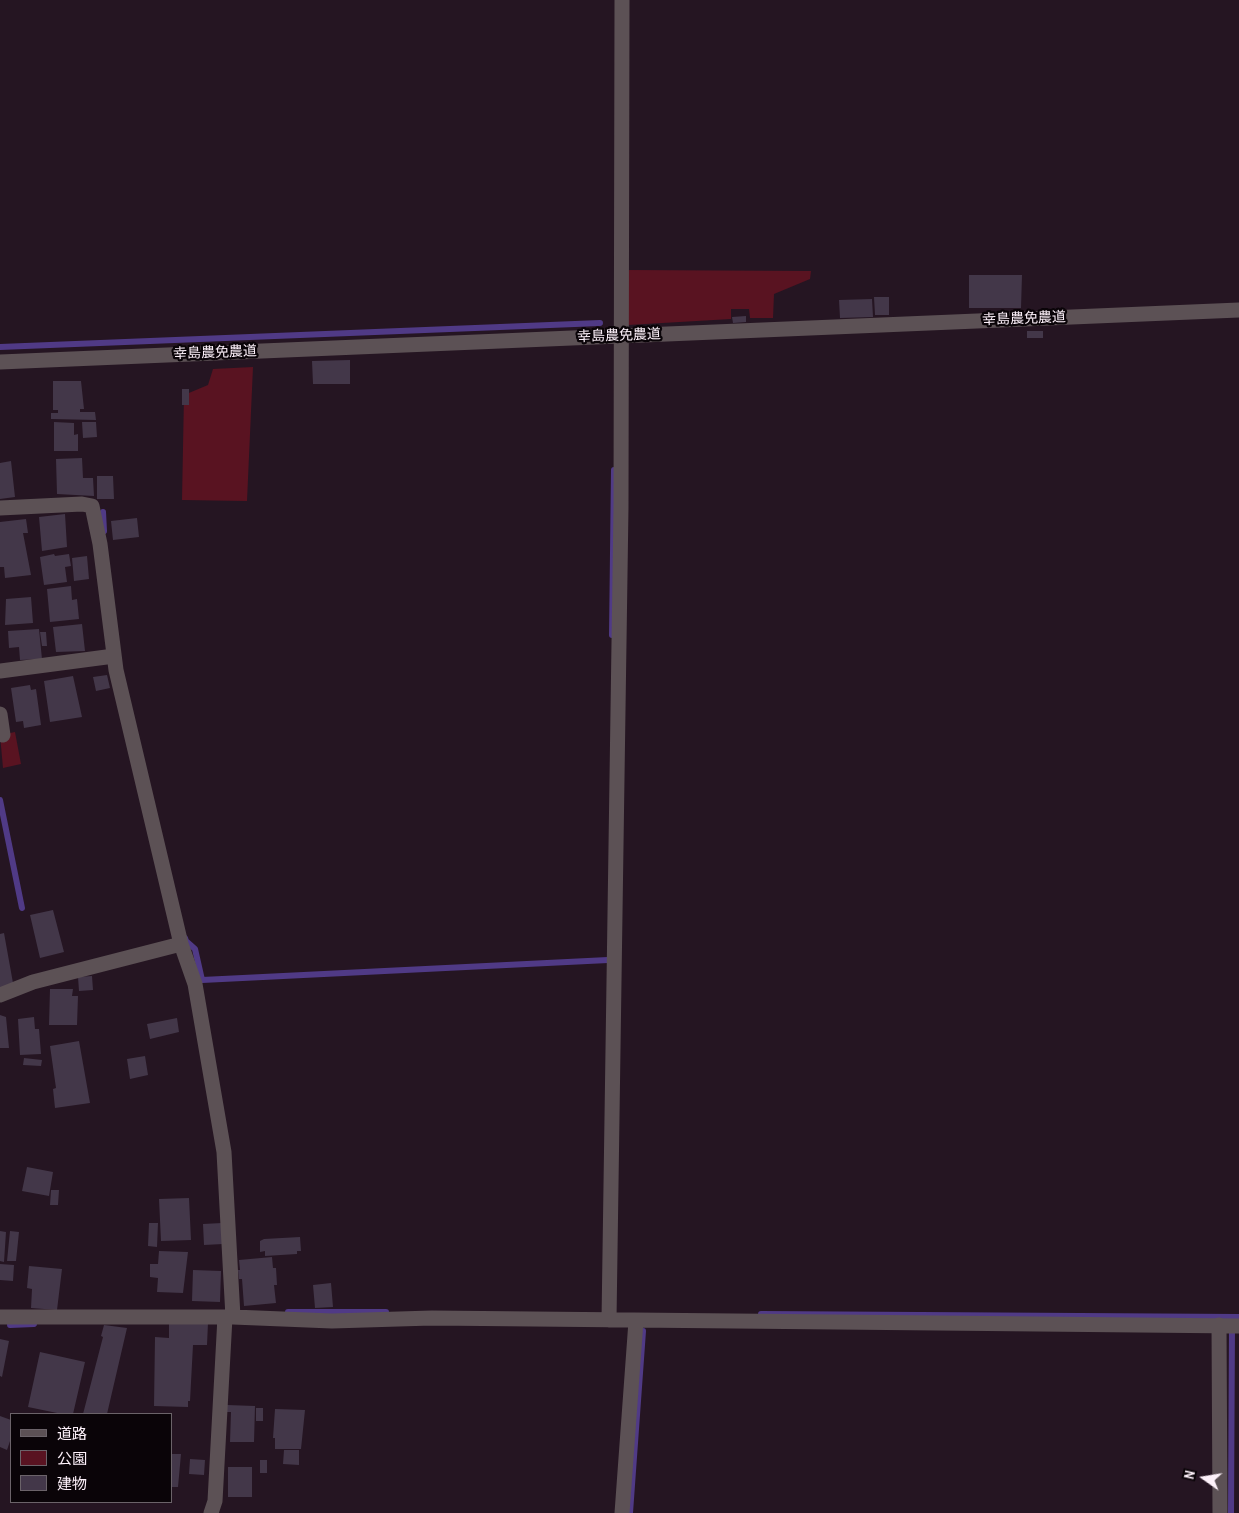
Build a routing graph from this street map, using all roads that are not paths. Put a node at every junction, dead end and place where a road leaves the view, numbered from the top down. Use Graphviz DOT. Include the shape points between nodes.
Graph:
graph roads {
  1 [pos="622,0"];
  2 [pos="1239,310"];
  3 [pos="621,336"];
  4 [pos="0,362"];
  5 [pos="0,508"];
  6 [pos="114,656"];
  7 [pos="0,671"];
  8 [pos="0,714"];
  9 [pos="3,735"];
  10 [pos="181,944"];
  11 [pos="0,995"];
  12 [pos="231,1314"];
  13 [pos="609,1315"];
  14 [pos="0,1317"];
  15 [pos="636,1321"];
  16 [pos="1219,1325"];
  17 [pos="1239,1326"];
  18 [pos="211,1513"];
  19 [pos="622,1513"];
  20 [pos="1220,1513"];
  1 -- 3 [label="street"];
  2 -- 3 [label="street, 幸島農免農道"];
  3 -- 4 [label="street, 幸島農免農道"];
  3 -- 13 [label="street"];
  5 -- 6 [label="street" via="92,506"];
  6 -- 7 [label="street"];
  6 -- 10 [label="street"];
  8 -- 9 [label="street"];
  10 -- 11 [label="street" via="32,982"];
  10 -- 12 [label="street" via="195,984 224,1152"];
  12 -- 13 [label="street" via="332,1320"];
  12 -- 14 [label="street"];
  12 -- 18 [label="street"];
  13 -- 15 [label="street"];
  15 -- 16 [label="street"];
  15 -- 19 [label="street"];
  16 -- 17 [label="street"];
  16 -- 20 [label="street"];
}
